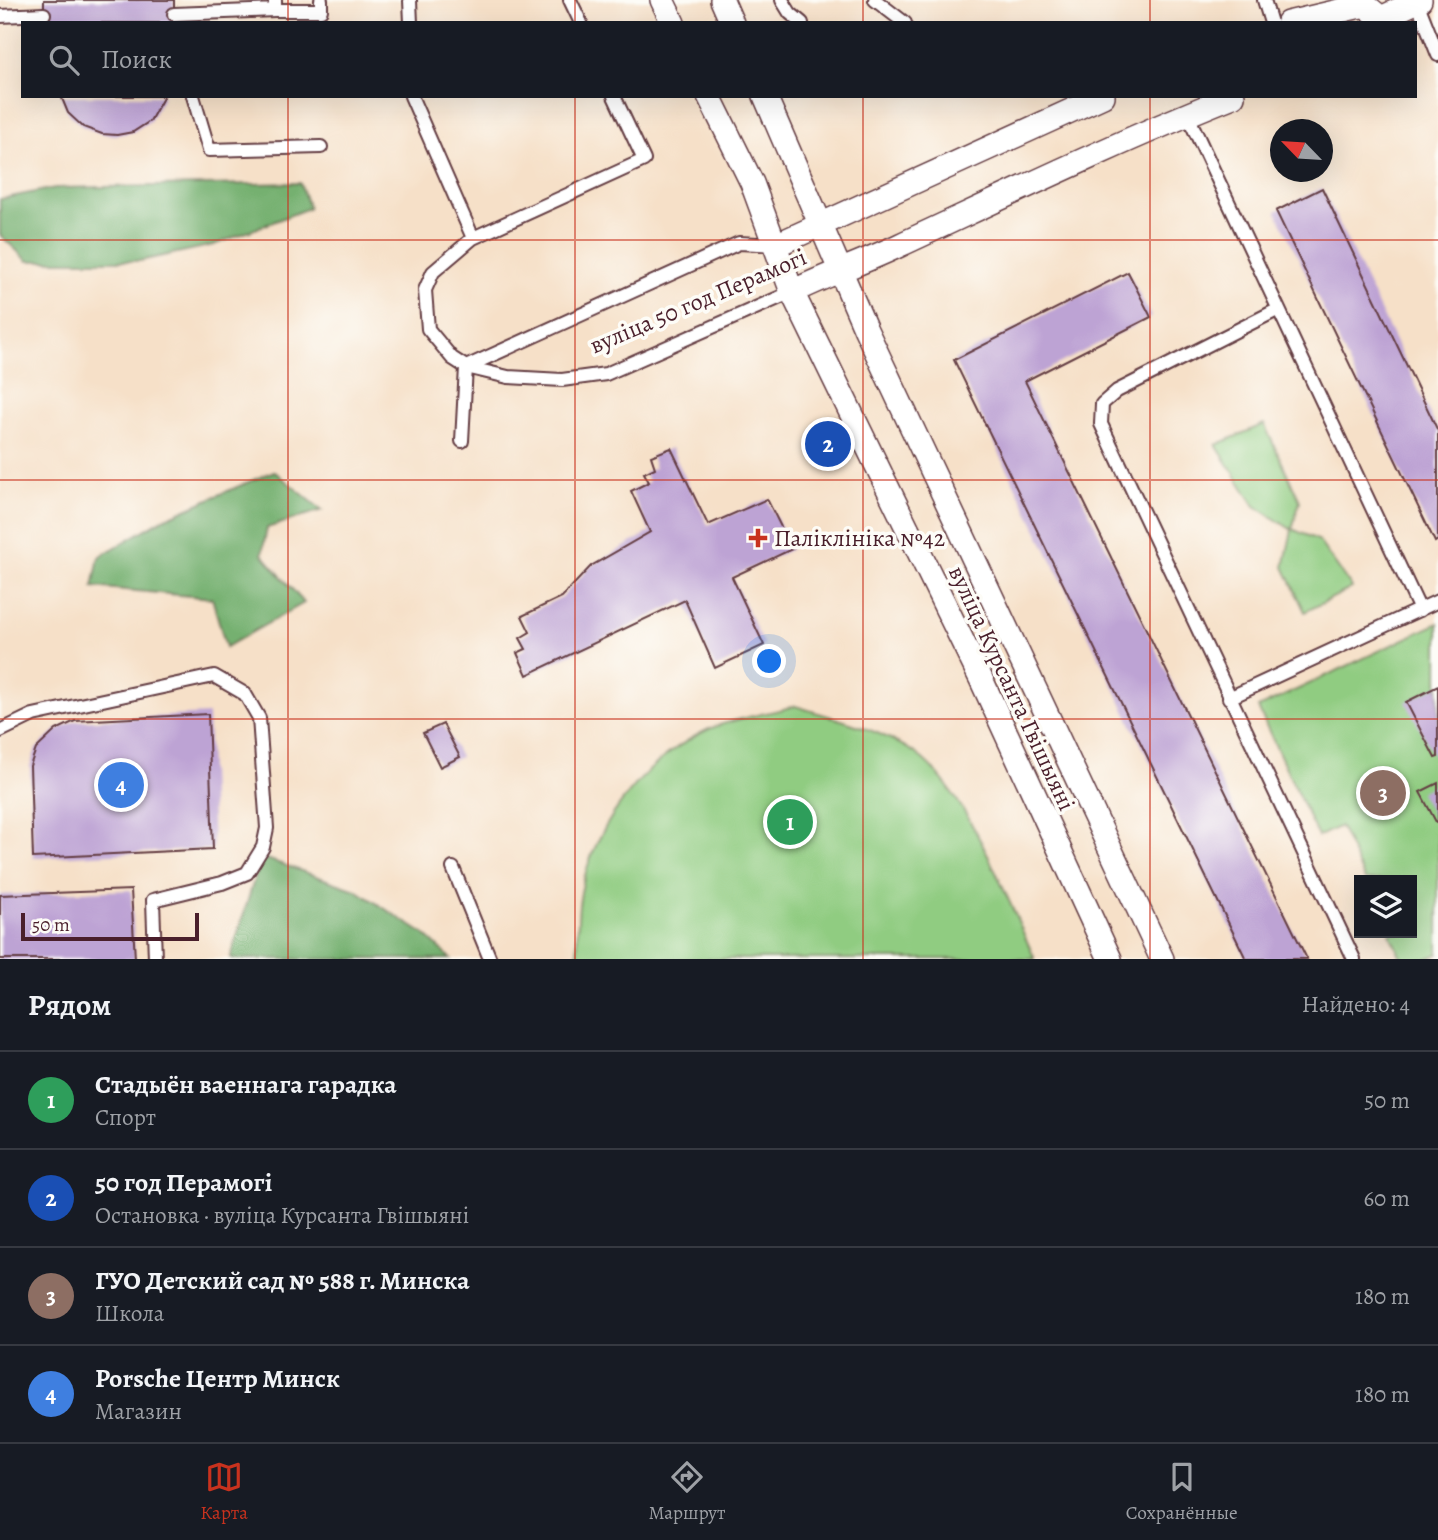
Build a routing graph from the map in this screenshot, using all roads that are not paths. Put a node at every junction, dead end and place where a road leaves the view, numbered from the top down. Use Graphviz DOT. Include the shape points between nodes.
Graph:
graph roads {
  1 [pos="321,0"];
  2 [pos="410,0"];
  3 [pos="570,0"];
  4 [pos="662,0"];
  5 [pos="722,0"];
  6 [pos="782,0"];
  7 [pos="875,0"];
  8 [pos="1264,0"];
  9 [pos="1418,1"];
  10 [pos="275,5"];
  11 [pos="44,15"];
  12 [pos="0,16"];
  13 [pos="178,17"];
  14 [pos="1380,20"];
  15 [pos="411,21"];
  16 [pos="580,21"];
  17 [pos="672,21"];
  18 [pos="731,21"];
  19 [pos="800,21"];
  20 [pos="902,21"];
  21 [pos="1270,21"];
  22 [pos="1297,21"];
  23 [pos="1438,55"];
  24 [pos="194,98"];
  25 [pos="412,98"];
  26 [pos="615,98"];
  27 [pos="710,98"];
  28 [pos="766,98"];
  29 [pos="1099,98"];
  30 [pos="1228,98"];
  31 [pos="1187,114"];
  32 [pos="321,147"];
  33 [pos="821,225"];
  34 [pos="473,238"];
  35 [pos="776,245"];
  36 [pos="841,268"];
  37 [pos="792,292"];
  38 [pos="1277,310"];
  39 [pos="466,367"];
  40 [pos="462,441"];
  41 [pos="1438,601"];
  42 [pos="1420,610"];
  43 [pos="1230,698"];
  44 [pos="0,731"];
  45 [pos="453,868"];
  46 [pos="155,959"];
  47 [pos="490,959"];
  48 [pos="1110,959"];
  49 [pos="1161,959"];
  50 [pos="1354,959"];
  1 -- 10 [label="lane" via="321,10"];
  2 -- 15 [label="lane"];
  3 -- 16 [label="lane"];
  4 -- 17 [label="street"];
  5 -- 18 [label="street"];
  6 -- 19 [label="lane"];
  7 -- 20 [label="lane"];
  8 -- 21 [label="lane"];
  9 -- 14 [label="street"];
  9 -- 23 [label="lane"];
  10 -- 13 [label="lane"];
  11 -- 12 [label="lane"];
  14 -- 22 [label="street" via="1365,5"];
  24 -- 32 [label="lane" via="209,150"];
  25 -- 34 [label="lane"];
  26 -- 34 [label="lane" via="644,160"];
  27 -- 35 [label="street, вуліца Курсанта Гвішыяні"];
  28 -- 33 [label="street, вуліца Курсанта Гвішыяні"];
  29 -- 33 [label="street, вуліца 50 год Перамогі"];
  30 -- 31 [label="street, вуліца 50 год Перамогі"];
  31 -- 36 [label="street, вуліца 50 год Перамогі" via="897,247"];
  31 -- 38 [label="lane"];
  33 -- 35 [label="street, вуліца 50 год Перамогі"];
  33 -- 36 [label="street, вуліца Курсанта Гвішыяні"];
  34 -- 39 [label="lane" via="433,272 425,290 428,329 452,358"];
  35 -- 37 [label="street, вуліца Курсанта Гвішыяні"];
  35 -- 39 [label="lane, вуліца 50 год Перамогі" via="739,243"];
  36 -- 37 [label="street, вуліца 50 год Перамогі"];
  36 -- 49 [label="street, вуліца Курсанта Гвішыяні"];
  37 -- 39 [label="lane, вуліца 50 год Перамогі" via="606,374 550,380"];
  37 -- 48 [label="street, вуліца Курсанта Гвішыяні" via="981,679"];
  38 -- 42 [label="lane"];
  38 -- 43 [label="lane" via="1117,391 1102,404 1101,424"];
  39 -- 40 [label="lane"];
  41 -- 42 [label="lane"];
  42 -- 43 [label="lane"];
  43 -- 50 [label="lane"];
  44 -- 46 [label="lane" via="33,715 214,677 246,694 259,718 267,828 263,847 247,873 153,900"];
  45 -- 47 [label="lane"];
}
